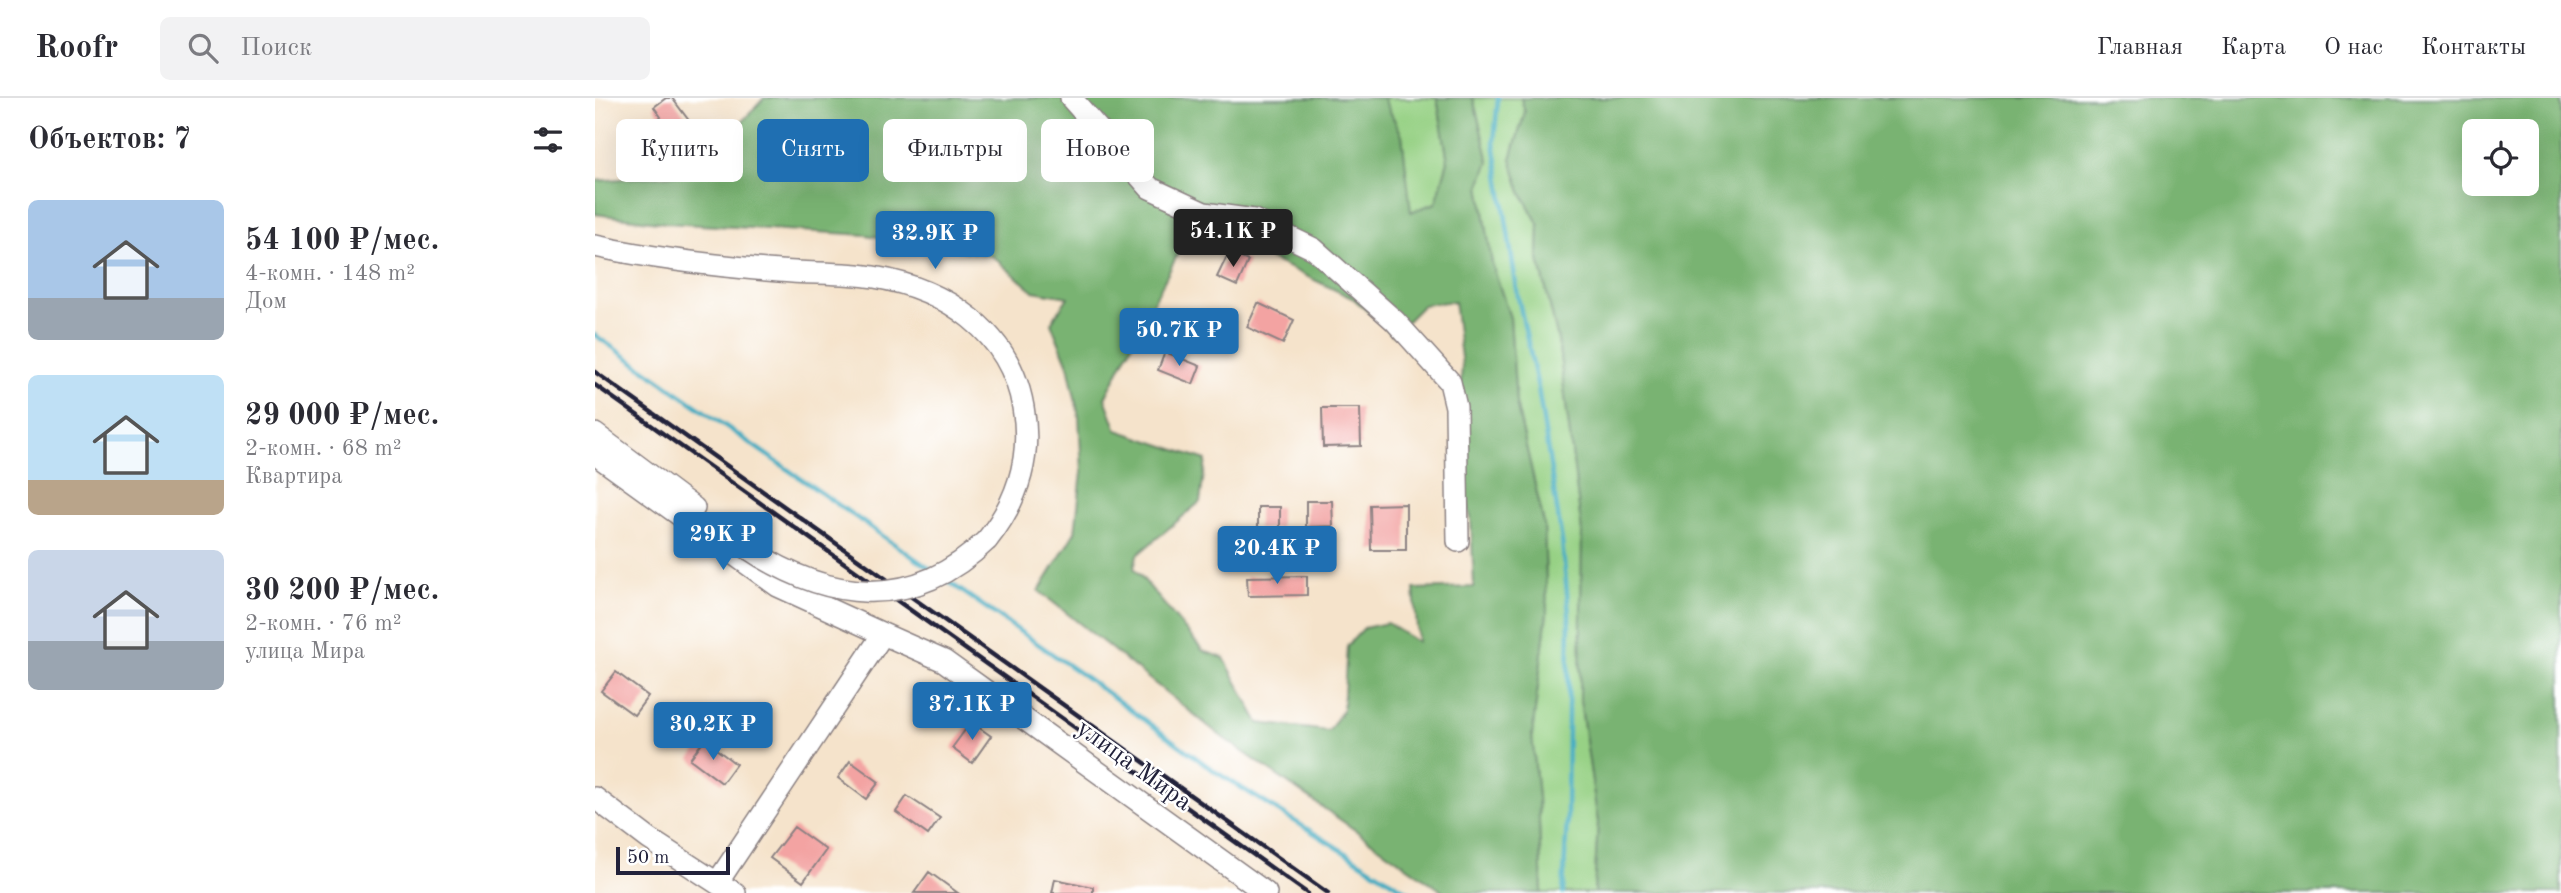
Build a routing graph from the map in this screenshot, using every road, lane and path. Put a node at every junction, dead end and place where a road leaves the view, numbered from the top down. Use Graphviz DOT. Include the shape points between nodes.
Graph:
graph roads {
  1 [pos="1071,98"];
  2 [pos="595,246"];
  3 [pos="595,434"];
  4 [pos="595,454"];
  5 [pos="1458,541"];
  6 [pos="883,634"];
  7 [pos="595,798"];
  8 [pos="726,888"];
  9 [pos="1266,893"];
  1 -- 5 [label="street" via="1150,188 1204,213 1254,220 1314,249 1395,321 1451,382"];
  2 -- 3 [label="street, bridge" via="641,256 781,272 874,277 926,290 959,308 987,333 1009,364 1025,418 1025,456 1016,492 999,525 959,565 907,588 870,592 842,590 774,565"];
  4 -- 6 [label="street, улица Мира" via="778,586"];
  6 -- 8 [label="street"];
  6 -- 9 [label="street, улица Мира" via="944,661"];
  7 -- 8 [label="street"];
}
